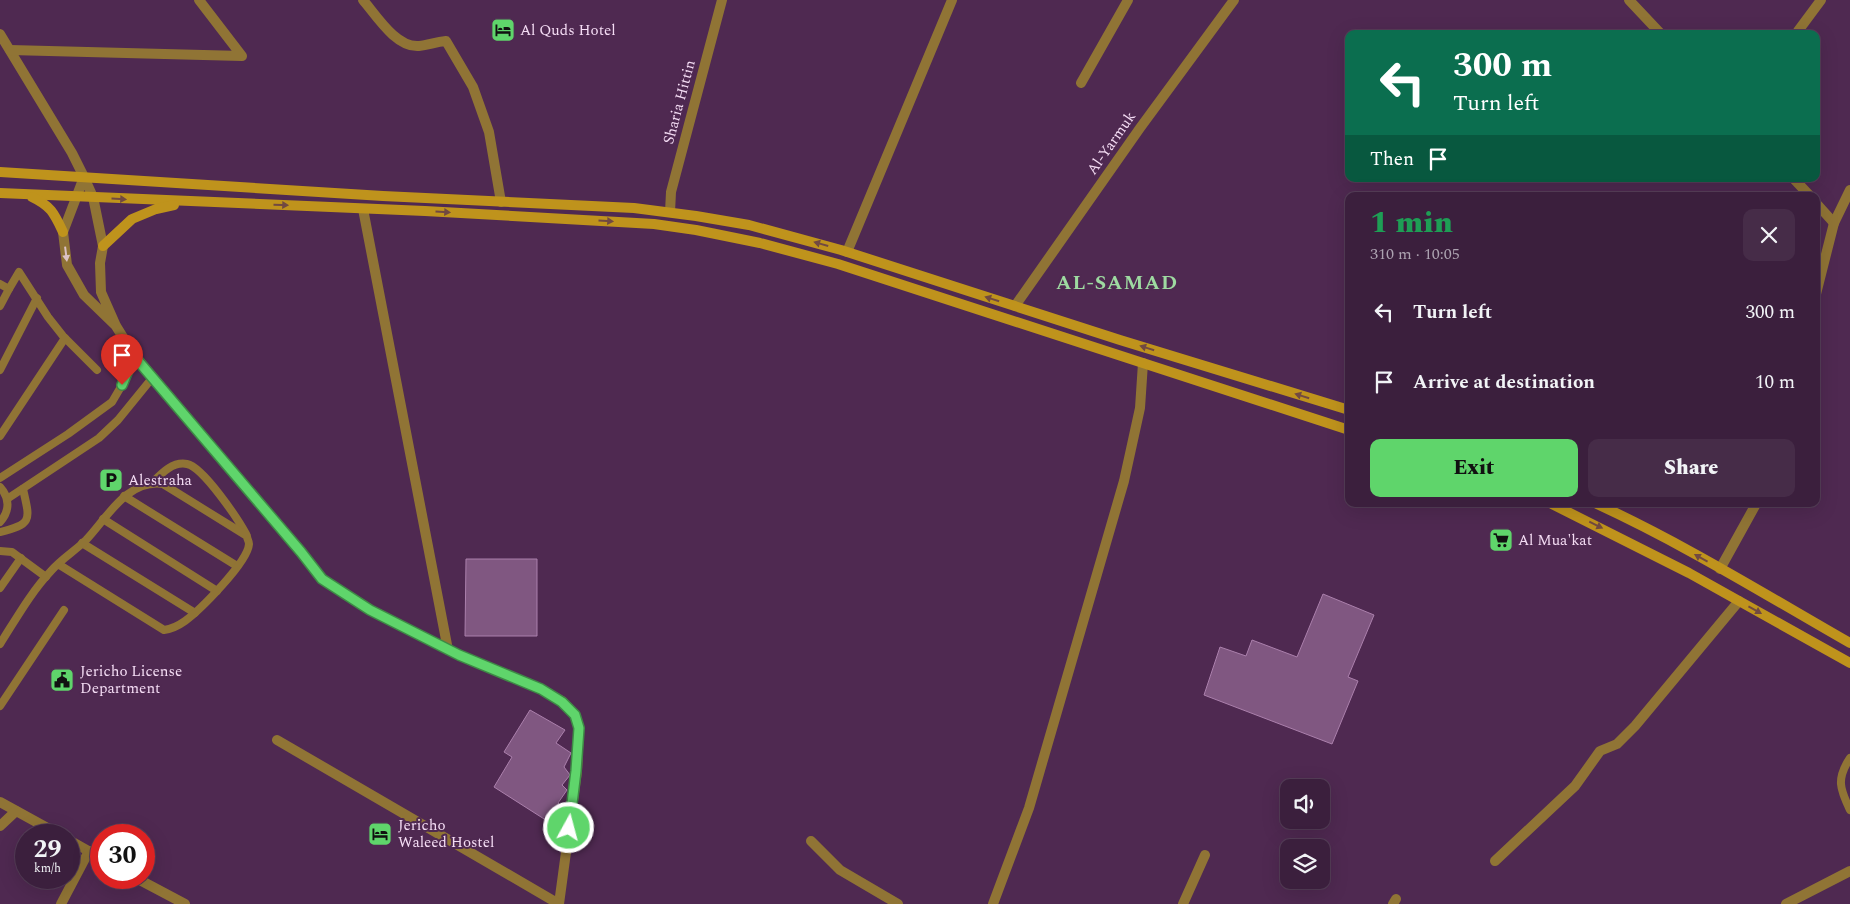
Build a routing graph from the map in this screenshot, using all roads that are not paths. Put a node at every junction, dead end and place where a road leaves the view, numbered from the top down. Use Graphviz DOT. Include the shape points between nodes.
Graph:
graph roads {
  1 [pos="198,0"];
  2 [pos="363,0"];
  3 [pos="722,0"];
  4 [pos="952,0"];
  5 [pos="1128,0"];
  6 [pos="1234,0"];
  7 [pos="1629,0"];
  8 [pos="1821,0"];
  9 [pos="1657,30"];
  10 [pos="1799,30"];
  11 [pos="0,34"];
  12 [pos="10,50"];
  13 [pos="1081,83"];
  14 [pos="0,172"];
  15 [pos="84,177"];
  16 [pos="1797,182"];
  17 [pos="1850,190"];
  18 [pos="1806,192"];
  19 [pos="0,193"];
  20 [pos="26,194"];
  21 [pos="76,197"];
  22 [pos="93,198"];
  23 [pos="189,202"];
  24 [pos="501,202"];
  25 [pos="1820,207"];
  26 [pos="363,209"];
  27 [pos="670,212"];
  28 [pos="1834,223"];
  29 [pos="63,232"];
  30 [pos="103,246"];
  31 [pos="847,252"];
  32 [pos="1820,278"];
  33 [pos="0,284"];
  34 [pos="9,290"];
  35 [pos="37,298"];
  36 [pos="0,306"];
  37 [pos="1015,306"];
  38 [pos="116,326"];
  39 [pos="65,338"];
  40 [pos="134,356"];
  41 [pos="1144,362"];
  42 [pos="0,370"];
  43 [pos="97,370"];
  44 [pos="153,377"];
  45 [pos="1345,409"];
  46 [pos="1345,429"];
  47 [pos="0,436"];
  48 [pos="0,478"];
  49 [pos="150,484"];
  50 [pos="0,487"];
  51 [pos="23,489"];
  52 [pos="124,496"];
  53 [pos="7,499"];
  54 [pos="1558,507"];
  55 [pos="1603,507"];
  56 [pos="1754,507"];
  57 [pos="104,519"];
  58 [pos="0,522"];
  59 [pos="0,532"];
  60 [pos="247,536"];
  61 [pos="82,543"];
  62 [pos="0,551"];
  63 [pos="21,558"];
  64 [pos="58,564"];
  65 [pos="236,566"];
  66 [pos="1720,569"];
  67 [pos="46,577"];
  68 [pos="0,588"];
  69 [pos="217,590"];
  70 [pos="1738,601"];
  71 [pos="64,610"];
  72 [pos="195,613"];
  73 [pos="1850,643"];
  74 [pos="0,644"];
  75 [pos="448,650"];
  76 [pos="1850,663"];
  77 [pos="0,706"];
  78 [pos="276,740"];
  79 [pos="1850,758"];
  80 [pos="0,802"];
  81 [pos="1850,810"];
  82 [pos="16,811"];
  83 [pos="40,824"];
  84 [pos="0,826"];
  85 [pos="811,841"];
  86 [pos="80,847"];
  87 [pos="89,852"];
  88 [pos="1205,855"];
  89 [pos="1495,861"];
  90 [pos="1850,871"];
  91 [pos="155,888"];
  92 [pos="61,904"];
  93 [pos="185,904"];
  94 [pos="559,904"];
  95 [pos="898,904"];
  96 [pos="993,904"];
  97 [pos="1183,904"];
  98 [pos="1786,904"];
  1 -- 12 [label="street" via="242,56"];
  2 -- 24 [label="street" via="403,42 419,46 446,42 472,87 489,132"];
  3 -- 27 [label="street, Sharia Hittin" via="671,192"];
  4 -- 31 [label="street"];
  5 -- 13 [label="street"];
  6 -- 37 [label="street, Al-Yarmuk"];
  7 -- 9 [label="street"];
  8 -- 10 [label="street"];
  11 -- 12 [label="street"];
  12 -- 15 [label="street"];
  14 -- 15 [label="main road"];
  15 -- 21 [label="street"];
  15 -- 22 [label="street"];
  15 -- 24 [label="main road"];
  16 -- 18 [label="street"];
  17 -- 28 [label="street"];
  19 -- 20 [label="main road"];
  20 -- 21 [label="main road"];
  20 -- 29 [label="main road" via="44,202 53,211"];
  21 -- 22 [label="main road"];
  21 -- 29 [label="street"];
  22 -- 23 [label="main road, one-way"];
  22 -- 30 [label="street"];
  23 -- 26 [label="main road, one-way"];
  23 -- 30 [label="main road" via="156,209 132,219"];
  24 -- 27 [label="main road"];
  25 -- 28 [label="street"];
  26 -- 41 [label="main road, one-way" via="654,224 696,230 838,264"];
  26 -- 75 [label="street"];
  31 -- 27 [label="main road, one-way" via="749,225"];
  28 -- 32 [label="street"];
  29 -- 38 [label="street, one-way" via="67,265 84,295"];
  30 -- 38 [label="street" via="101,292"];
  37 -- 31 [label="main road, one-way"];
  33 -- 34 [label="lane"];
  34 -- 35 [label="lane" via="19,272"];
  34 -- 36 [label="lane"];
  35 -- 39 [label="lane"];
  35 -- 42 [label="lane"];
  45 -- 37 [label="main road, one-way"];
  38 -- 40 [label="street"];
  39 -- 43 [label="lane"];
  39 -- 47 [label="lane"];
  40 -- 44 [label="street"];
  40 -- 48 [label="lane" via="112,402"];
  41 -- 46 [label="main road"];
  41 -- 96 [label="street" via="1140,408 1124,481 1029,808"];
  44 -- 51 [label="lane" via="99,438"];
  44 -- 75 [label="street" via="322,579 370,610"];
  49 -- 52 [label="lane"];
  49 -- 60 [label="lane" via="163,484"];
  49 -- 60 [label="lane" via="166,469 186,464 195,467"];
  50 -- 53 [label="lane"];
  51 -- 53 [label="lane"];
  51 -- 59 [label="lane" via="28,519 18,528"];
  52 -- 57 [label="lane"];
  52 -- 65 [label="lane"];
  53 -- 58 [label="lane" via="8,510"];
  54 -- 70 [label="main road, one-way"];
  66 -- 55 [label="main road, one-way"];
  56 -- 66 [label="street"];
  57 -- 61 [label="lane"];
  57 -- 69 [label="lane"];
  60 -- 65 [label="lane" via="249,544"];
  61 -- 64 [label="lane"];
  61 -- 72 [label="lane"];
  62 -- 63 [label="lane" via="12,552"];
  63 -- 67 [label="lane"];
  63 -- 68 [label="lane"];
  64 -- 67 [label="lane"];
  64 -- 72 [label="lane" via="164,630 173,629"];
  65 -- 69 [label="lane"];
  66 -- 73 [label="main road"];
  67 -- 74 [label="lane"];
  69 -- 72 [label="lane"];
  70 -- 76 [label="main road, one-way"];
  70 -- 89 [label="street" via="1635,726 1617,744 1600,751 1575,786"];
  71 -- 77 [label="lane"];
  75 -- 94 [label="street" via="541,689 575,715 579,728 576,771"];
  78 -- 94 [label="street"];
  79 -- 81 [label="lane" via="1839,783"];
  80 -- 82 [label="street"];
  82 -- 83 [label="street"];
  82 -- 84 [label="street"];
  85 -- 95 [label="street" via="840,870"];
  86 -- 87 [label="street"];
  87 -- 92 [label="street"];
  88 -- 97 [label="street"];
  90 -- 98 [label="street"];
  91 -- 93 [label="street"];
}
